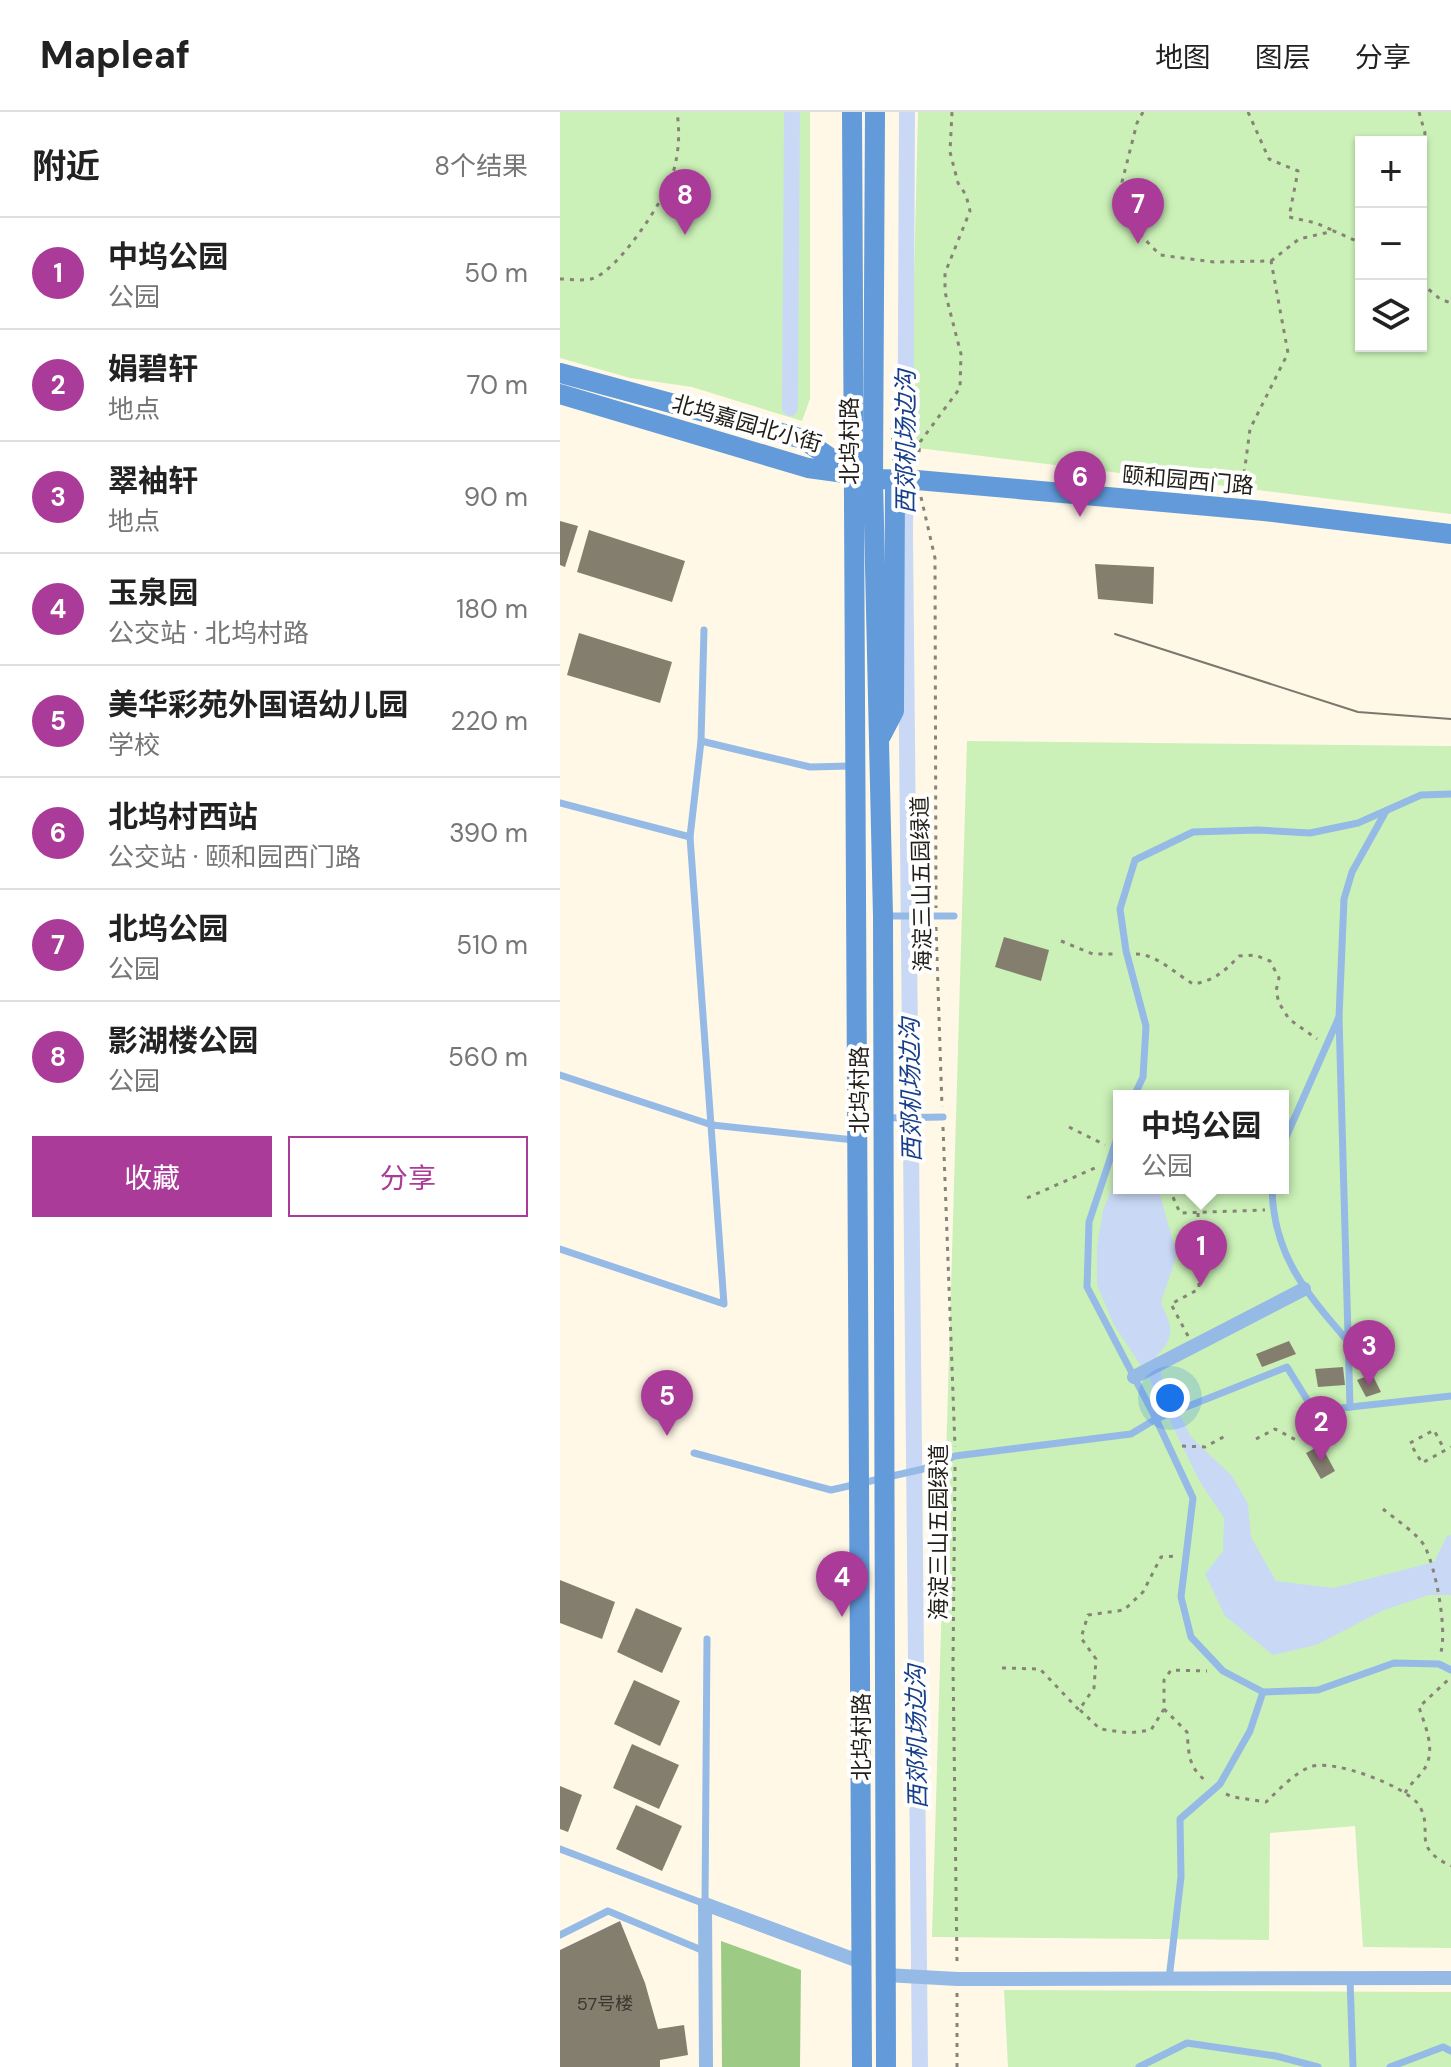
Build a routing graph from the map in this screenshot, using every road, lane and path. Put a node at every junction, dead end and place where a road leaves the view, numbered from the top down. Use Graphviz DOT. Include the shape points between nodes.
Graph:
graph roads {
  1 [pos="677,112"];
  2 [pos="852,112"];
  3 [pos="875,112"];
  4 [pos="952,112"];
  5 [pos="1143,112"];
  6 [pos="1248,112"];
  7 [pos="1419,112"];
  8 [pos="1424,136"];
  9 [pos="1334,231"];
  10 [pos="1355,239"];
  11 [pos="1271,261"];
  12 [pos="560,279"];
  13 [pos="1427,288"];
  14 [pos="1451,303"];
  15 [pos="560,373"];
  16 [pos="560,394"];
  17 [pos="852,474"];
  18 [pos="873,479"];
  19 [pos="895,480"];
  20 [pos="917,480"];
  21 [pos="1243,482"];
  22 [pos="1451,534"];
  23 [pos="704,630"];
  24 [pos="879,740"];
  25 [pos="701,741"];
  26 [pos="854,766"];
  27 [pos="1451,794"];
  28 [pos="560,803"];
  29 [pos="1387,809"];
  30 [pos="690,837"];
  31 [pos="891,916"];
  32 [pos="931,916"];
  33 [pos="954,916"];
  34 [pos="1061,941"];
  35 [pos="1127,954"];
  36 [pos="1339,1017"];
  37 [pos="1327,1044"];
  38 [pos="560,1075"];
  39 [pos="1137,1090"];
  40 [pos="943,1117"];
  41 [pos="893,1118"];
  42 [pos="712,1125"];
  43 [pos="1069,1127"];
  44 [pos="1289,1130"];
  45 [pos="856,1140"];
  46 [pos="1112,1148"];
  47 [pos="1108,1162"];
  48 [pos="1172,1194"];
  49 [pos="1272,1194"];
  50 [pos="1027,1198"];
  51 [pos="1272,1210"];
  52 [pos="1198,1213"];
  53 [pos="560,1249"];
  54 [pos="1304,1289"];
  55 [pos="1346,1339"];
  56 [pos="1193,1346"];
  57 [pos="1134,1377"];
  58 [pos="1451,1396"];
  59 [pos="1350,1407"];
  60 [pos="1156,1419"];
  61 [pos="1227,1435"];
  62 [pos="1256,1439"];
  63 [pos="1300,1442"];
  64 [pos="1451,1447"];
  65 [pos="1170,1449"];
  66 [pos="1445,1450"];
  67 [pos="694,1453"];
  68 [pos="955,1456"];
  69 [pos="884,1477"];
  70 [pos="859,1484"];
  71 [pos="1383,1509"];
  72 [pos="1186,1555"];
  73 [pos="707,1639"];
  74 [pos="1439,1664"];
  75 [pos="1002,1668"];
  76 [pos="1451,1670"];
  77 [pos="1223,1671"];
  78 [pos="1451,1677"];
  79 [pos="1263,1692"];
  80 [pos="1164,1709"];
  81 [pos="1079,1710"];
  82 [pos="1215,1788"];
  83 [pos="1404,1794"];
  84 [pos="560,1849"];
  85 [pos="1451,1866"];
  86 [pos="705,1904"];
  87 [pos="560,1935"];
  88 [pos="706,1952"];
  89 [pos="861,1962"];
  90 [pos="886,1975"];
  91 [pos="1350,1978"];
  92 [pos="1451,1978"];
  93 [pos="957,1979"];
  94 [pos="1169,1979"];
  95 [pos="1451,2051"];
  96 [pos="706,2067"];
  97 [pos="862,2067"];
  98 [pos="886,2067"];
  99 [pos="957,2067"];
  100 [pos="1139,2067"];
  101 [pos="1318,2067"];
  102 [pos="1353,2067"];
  103 [pos="1390,2067"];
  1 -- 12 [label="path" via="680,136 673,175 622,258 593,279"];
  2 -- 17 [label="main road, 北坞村路"];
  3 -- 18 [label="main road, 北坞村路"];
  4 -- 20 [label="path, 海淀三山五园绿道" via="950,152 970,211 945,273 962,377 960,388 920,442"];
  5 -- 11 [label="path" via="1122,182 1130,224 1160,255 1214,262"];
  6 -- 9 [label="path" via="1269,159 1298,171 1289,217"];
  7 -- 8 [label="path"];
  9 -- 10 [label="path"];
  9 -- 11 [label="path" via="1299,239"];
  11 -- 21 [label="path" via="1288,353 1250,429"];
  13 -- 14 [label="path"];
  15 -- 17 [label="main road, 北坞嘉园北小街" via="803,439"];
  16 -- 17 [label="main road, 北坞嘉园北小街" via="808,468"];
  17 -- 18 [label="main road, 颐和园西门路"];
  17 -- 26 [label="main road, 北坞村路"];
  18 -- 19 [label="main road, 颐和园西门路"];
  18 -- 24 [label="main road, 北坞村路"];
  19 -- 20 [label="main road, 颐和园西门路"];
  19 -- 24 [label="main road, 北坞村路" via="894,711"];
  20 -- 22 [label="main road, 颐和园西门路" via="1264,511"];
  20 -- 32 [label="path, 海淀三山五园绿道" via="935,558"];
  23 -- 25 [label="lane"];
  24 -- 31 [label="main road, 北坞村路"];
  25 -- 26 [label="lane" via="810,767"];
  25 -- 30 [label="lane"];
  26 -- 45 [label="main road, 北坞村路"];
  27 -- 29 [label="lane" via="1421,795"];
  28 -- 30 [label="lane"];
  29 -- 35 [label="lane" via="1358,823 1310,833 1193,832 1135,860 1120,909"];
  29 -- 36 [label="lane" via="1352,872 1344,899"];
  30 -- 42 [label="lane"];
  31 -- 32 [label="lane"];
  31 -- 41 [label="main road, 北坞村路"];
  32 -- 33 [label="lane"];
  32 -- 40 [label="path, 海淀三山五园绿道"];
  34 -- 35 [label="path" via="1093,954"];
  35 -- 37 [label="path" via="1144,954 1193,984 1222,974 1239,956 1270,961 1279,978 1279,1003 1289,1019"];
  35 -- 39 [label="lane" via="1146,1026 1143,1077"];
  36 -- 37 [label="lane"];
  36 -- 55 [label="lane"];
  37 -- 44 [label="lane"];
  38 -- 42 [label="lane"];
  40 -- 41 [label="lane"];
  40 -- 68 [label="path, 海淀三山五园绿道"];
  41 -- 69 [label="main road, 北坞村路"];
  42 -- 45 [label="lane"];
  42 -- 53 [label="lane" via="724,1304"];
  43 -- 46 [label="path"];
  45 -- 70 [label="main road, 北坞村路"];
  46 -- 47 [label="lane"];
  47 -- 50 [label="path"];
  47 -- 57 [label="lane" via="1089,1222 1087,1287"];
  48 -- 52 [label="path" via="1180,1213"];
  49 -- 51 [label="lane"];
  51 -- 52 [label="path"];
  51 -- 54 [label="lane" via="1287,1261"];
  52 -- 56 [label="path" via="1199,1289 1171,1304"];
  54 -- 55 [label="lane"];
  54 -- 56 [label="street"];
  55 -- 59 [label="lane"];
  56 -- 57 [label="street"];
  57 -- 60 [label="lane"];
  58 -- 59 [label="lane"];
  59 -- 60 [label="lane" via="1314,1411 1287,1367"];
  60 -- 65 [label="lane"];
  60 -- 68 [label="lane" via="1131,1434"];
  61 -- 65 [label="path" via="1205,1447"];
  62 -- 63 [label="path" via="1275,1429"];
  64 -- 66 [label="path"];
  65 -- 72 [label="lane" via="1193,1498"];
  66 -- 66 [label="path" via="1422,1463 1412,1446 1434,1430"];
  67 -- 70 [label="lane" via="831,1490"];
  68 -- 69 [label="lane"];
  68 -- 93 [label="path, 海淀三山五园绿道"];
  69 -- 70 [label="lane"];
  69 -- 90 [label="main road, 北坞村路"];
  70 -- 89 [label="main road, 北坞村路"];
  71 -- 74 [label="path" via="1424,1545 1444,1639"];
  72 -- 77 [label="lane" via="1181,1597 1191,1637"];
  72 -- 81 [label="path" via="1161,1557 1143,1592 1124,1610 1088,1615 1081,1638 1096,1659 1094,1688"];
  73 -- 86 [label="lane"];
  74 -- 76 [label="lane"];
  74 -- 79 [label="lane" via="1394,1663 1318,1690"];
  75 -- 81 [label="path" via="1040,1669"];
  77 -- 79 [label="lane"];
  77 -- 80 [label="path" via="1171,1670 1164,1680"];
  78 -- 83 [label="path" via="1419,1707 1430,1752 1423,1771"];
  79 -- 82 [label="lane" via="1250,1731"];
  80 -- 81 [label="path" via="1151,1730 1129,1733 1100,1729"];
  80 -- 82 [label="path" via="1187,1732 1194,1772"];
  82 -- 83 [label="path" via="1266,1802 1313,1765 1358,1772"];
  82 -- 94 [label="lane" via="1180,1819 1181,1877"];
  83 -- 85 [label="path" via="1424,1817 1423,1840 1435,1858"];
  84 -- 86 [label="lane"];
  86 -- 88 [label="street"];
  86 -- 89 [label="street"];
  87 -- 88 [label="lane" via="608,1911"];
  88 -- 96 [label="street"];
  89 -- 97 [label="main road, 北坞村路"];
  90 -- 93 [label="street"];
  90 -- 98 [label="main road, 北坞村路"];
  91 -- 92 [label="street"];
  91 -- 94 [label="street"];
  91 -- 102 [label="lane"];
  93 -- 94 [label="street"];
  93 -- 99 [label="path, 海淀三山五园绿道"];
  95 -- 103 [label="lane" via="1443,2047"];
  100 -- 101 [label="lane" via="1187,2043"];
}
